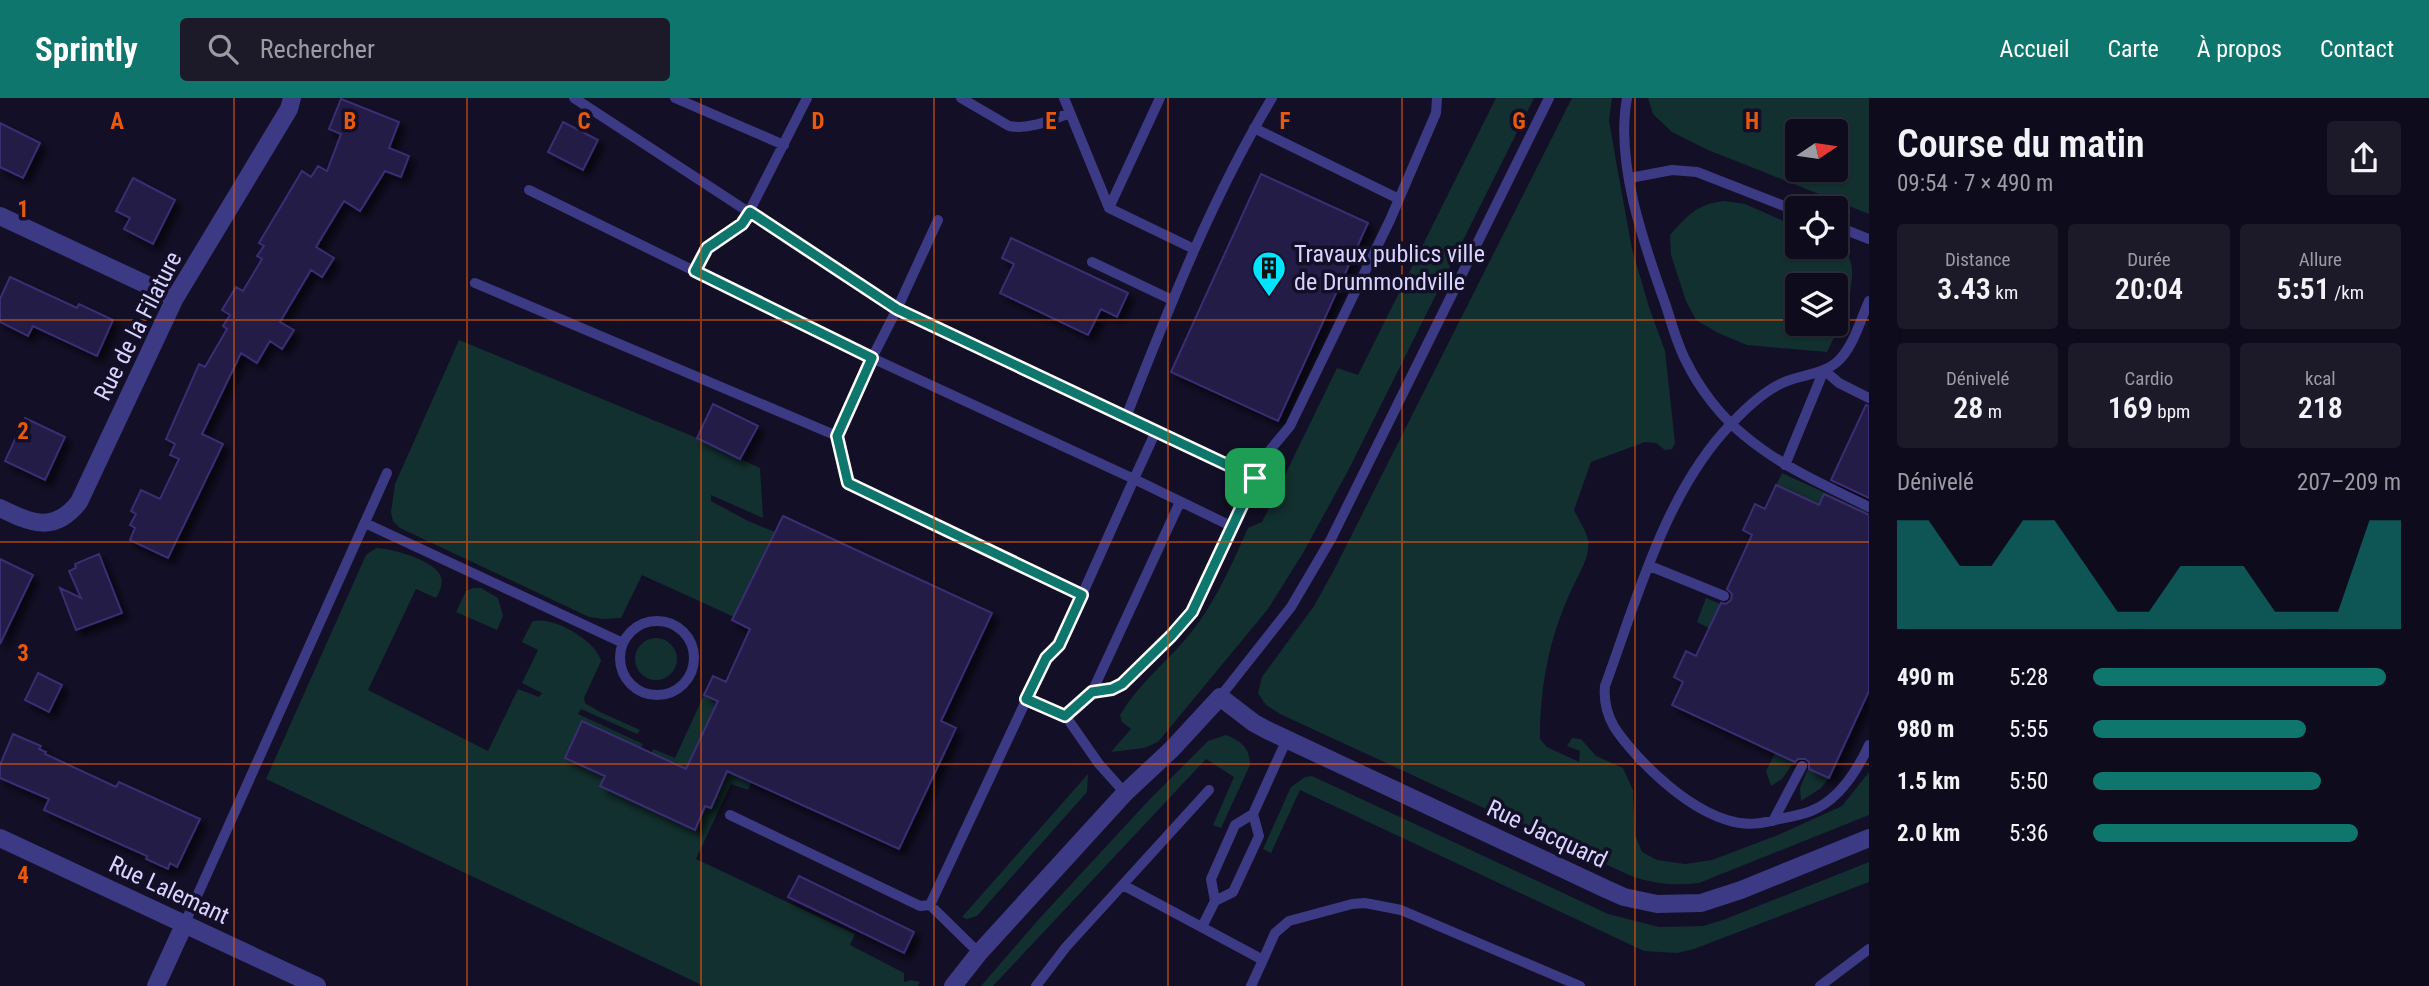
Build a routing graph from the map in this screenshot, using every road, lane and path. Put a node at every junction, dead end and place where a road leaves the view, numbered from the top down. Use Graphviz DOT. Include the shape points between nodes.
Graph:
graph roads {
  1 [pos="292,98"];
  2 [pos="574,98"];
  3 [pos="675,98"];
  4 [pos="807,98"];
  5 [pos="961,98"];
  6 [pos="1064,98"];
  7 [pos="1160,98"];
  8 [pos="1272,98"];
  9 [pos="1437,98"];
  10 [pos="1549,98"];
  11 [pos="1627,98"];
  12 [pos="1070,113"];
  13 [pos="1254,128"];
  14 [pos="784,145"];
  15 [pos="1630,178"];
  16 [pos="528,190"];
  17 [pos="1399,198"];
  18 [pos="1785,206"];
  19 [pos="1109,208"];
  20 [pos="750,212"];
  21 [pos="0,216"];
  22 [pos="938,220"];
  23 [pos="1848,231"];
  24 [pos="1869,239"];
  25 [pos="1194,249"];
  26 [pos="1092,262"];
  27 [pos="695,271"];
  28 [pos="475,283"];
  29 [pos="175,298"];
  30 [pos="1172,300"];
  31 [pos="1869,301"];
  32 [pos="897,309"];
  33 [pos="872,358"];
  34 [pos="1825,370"];
  35 [pos="1869,398"];
  36 [pos="1126,417"];
  37 [pos="1731,423"];
  38 [pos="1156,431"];
  39 [pos="837,436"];
  40 [pos="1785,465"];
  41 [pos="387,473"];
  42 [pos="1255,478"];
  43 [pos="1134,480"];
  44 [pos="1180,502"];
  45 [pos="0,508"];
  46 [pos="1869,508"];
  47 [pos="365,523"];
  48 [pos="1233,527"];
  49 [pos="1650,566"];
  50 [pos="1082,595"];
  51 [pos="1724,596"];
  52 [pos="623,643"];
  53 [pos="1092,692"];
  54 [pos="1220,697"];
  55 [pos="1026,699"];
  56 [pos="1065,716"];
  57 [pos="1287,739"];
  58 [pos="1869,745"];
  59 [pos="1802,766"];
  60 [pos="1209,790"];
  61 [pos="1125,793"];
  62 [pos="1253,814"];
  63 [pos="730,815"];
  64 [pos="1773,821"];
  65 [pos="0,838"];
  66 [pos="1869,838"];
  67 [pos="1123,885"];
  68 [pos="1214,901"];
  69 [pos="930,905"];
  70 [pos="184,925"];
  71 [pos="1202,927"];
  72 [pos="1869,949"];
  73 [pos="979,953"];
  74 [pos="1263,960"];
  75 [pos="156,986"];
  76 [pos="317,986"];
  77 [pos="953,986"];
  78 [pos="1036,986"];
  79 [pos="1251,986"];
  80 [pos="1580,986"];
  81 [pos="1820,986"];
  1 -- 29 [label="street, Rue de la Filature"];
  2 -- 20 [label="lane"];
  3 -- 14 [label="lane"];
  4 -- 14 [label="lane"];
  5 -- 12 [label="lane" via="1009,126 1040,124"];
  6 -- 12 [label="lane"];
  7 -- 19 [label="lane"];
  8 -- 13 [label="lane"];
  9 -- 17 [label="lane" via="1436,113"];
  10 -- 54 [label="lane" via="1331,539 1291,607"];
  11 -- 15 [label="lane"];
  12 -- 19 [label="lane"];
  13 -- 17 [label="lane"];
  13 -- 25 [label="lane"];
  14 -- 20 [label="lane"];
  15 -- 18 [label="lane" via="1672,170 1697,172"];
  15 -- 37 [label="lane" via="1654,272 1685,359"];
  16 -- 27 [label="lane"];
  17 -- 42 [label="lane" via="1290,426 1266,455"];
  19 -- 25 [label="lane"];
  20 -- 27 [label="lane" via="742,224 707,248"];
  20 -- 32 [label="lane"];
  21 -- 29 [label="street"];
  22 -- 32 [label="lane"];
  23 -- 24 [label="lane"];
  25 -- 30 [label="lane"];
  26 -- 30 [label="lane"];
  27 -- 33 [label="lane"];
  28 -- 39 [label="lane"];
  29 -- 45 [label="street, Rue de la Filature" via="72,511 55,522 36,523"];
  30 -- 36 [label="lane"];
  31 -- 34 [label="lane" via="1847,350"];
  32 -- 33 [label="lane"];
  32 -- 36 [label="lane"];
  33 -- 39 [label="lane"];
  33 -- 43 [label="lane"];
  34 -- 35 [label="lane"];
  34 -- 37 [label="lane" via="1765,392"];
  34 -- 40 [label="lane"];
  36 -- 38 [label="lane"];
  37 -- 40 [label="lane"];
  37 -- 49 [label="lane" via="1699,461 1666,523"];
  38 -- 42 [label="lane"];
  38 -- 43 [label="lane"];
  39 -- 50 [label="lane" via="848,483"];
  40 -- 46 [label="lane"];
  41 -- 47 [label="lane"];
  42 -- 48 [label="lane"];
  43 -- 44 [label="lane"];
  43 -- 50 [label="lane"];
  44 -- 48 [label="lane"];
  44 -- 53 [label="lane"];
  47 -- 52 [label="lane"];
  47 -- 70 [label="lane"];
  48 -- 53 [label="lane" via="1192,612 1122,684"];
  49 -- 51 [label="lane"];
  49 -- 64 [label="lane" via="1605,686 1607,714 1615,731 1656,775 1695,803 1743,824"];
  50 -- 55 [label="lane"];
  52 -- 52 [label="lane" via="622,669 637,689 649,694 674,691 684,684 695,662 694,650 682,630 661,621 638,626"];
  53 -- 56 [label="lane"];
  54 -- 57 [label="street, Rue Jacquard" via="1254,723"];
  54 -- 61 [label="street"];
  55 -- 56 [label="lane"];
  55 -- 69 [label="lane"];
  56 -- 61 [label="lane"];
  57 -- 62 [label="lane"];
  57 -- 66 [label="street, Rue Jacquard" via="1606,889 1657,904 1685,905 1718,898"];
  58 -- 64 [label="lane" via="1833,798 1812,811"];
  59 -- 64 [label="lane"];
  60 -- 67 [label="lane"];
  61 -- 73 [label="street"];
  62 -- 68 [label="lane" via="1235,825 1210,878"];
  62 -- 68 [label="lane" via="1259,836 1233,892"];
  63 -- 69 [label="lane" via="920,906"];
  65 -- 70 [label="street, Rue Lalemant"];
  67 -- 71 [label="lane"];
  67 -- 78 [label="lane"];
  68 -- 71 [label="lane"];
  69 -- 73 [label="lane"];
  70 -- 75 [label="street"];
  70 -- 76 [label="street, Rue Lalemant"];
  71 -- 74 [label="lane"];
  72 -- 81 [label="lane"];
  73 -- 77 [label="street"];
  74 -- 79 [label="lane"];
  74 -- 80 [label="lane" via="1275,933 1289,921 1365,903 1411,914"];
}
